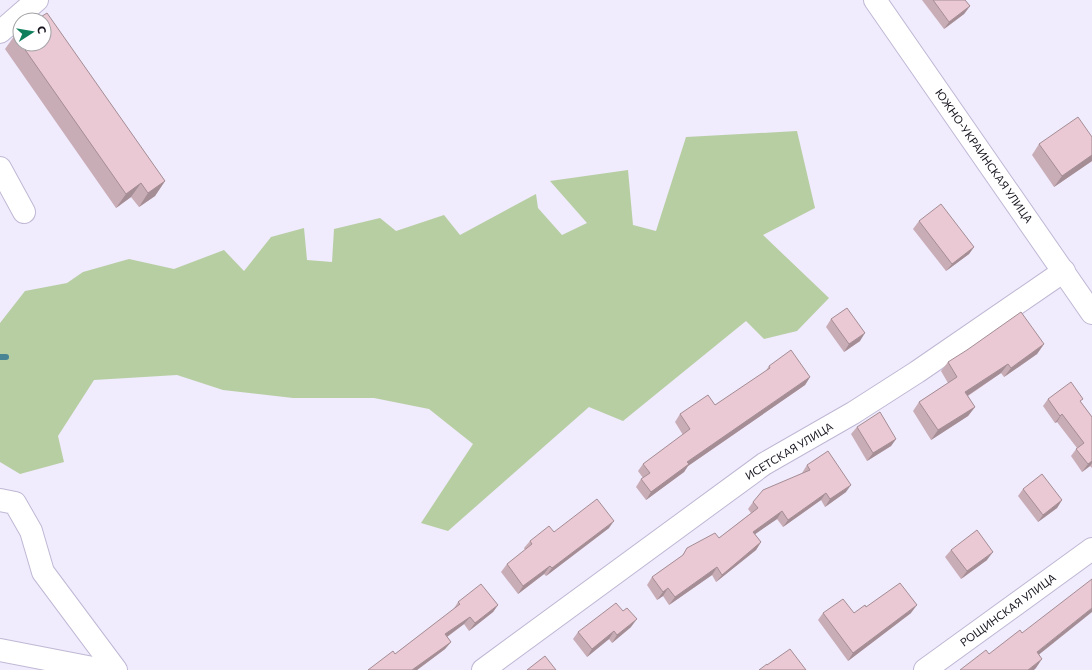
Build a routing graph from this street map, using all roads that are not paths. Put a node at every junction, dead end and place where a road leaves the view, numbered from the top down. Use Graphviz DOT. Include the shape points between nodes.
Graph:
graph roads {
  1 [pos="37,0"];
  2 [pos="875,0"];
  3 [pos="0,32"];
  4 [pos="0,168"];
  5 [pos="24,212"];
  6 [pos="1064,271"];
  7 [pos="1092,313"];
  8 [pos="0,500"];
  9 [pos="1092,549"];
  10 [pos="0,650"];
  11 [pos="103,670"];
  12 [pos="116,670"];
  13 [pos="483,670"];
  14 [pos="925,670"];
  1 -- 3 [label="street"];
  2 -- 6 [label="street, ЮЖНО-УКРАИНСКАЯ УЛИЦА"];
  4 -- 5 [label="street"];
  6 -- 7 [label="street, ЮЖНО-УКРАИНСКАЯ УЛИЦА"];
  6 -- 13 [label="street, ИСЕТСКАЯ УЛИЦА" via="917,372 853,413 764,464"];
  8 -- 12 [label="street" via="15,503 31,530 43,572"];
  9 -- 14 [label="street, РОЩИНСКАЯ УЛИЦА"];
  10 -- 11 [label="street"];
}
